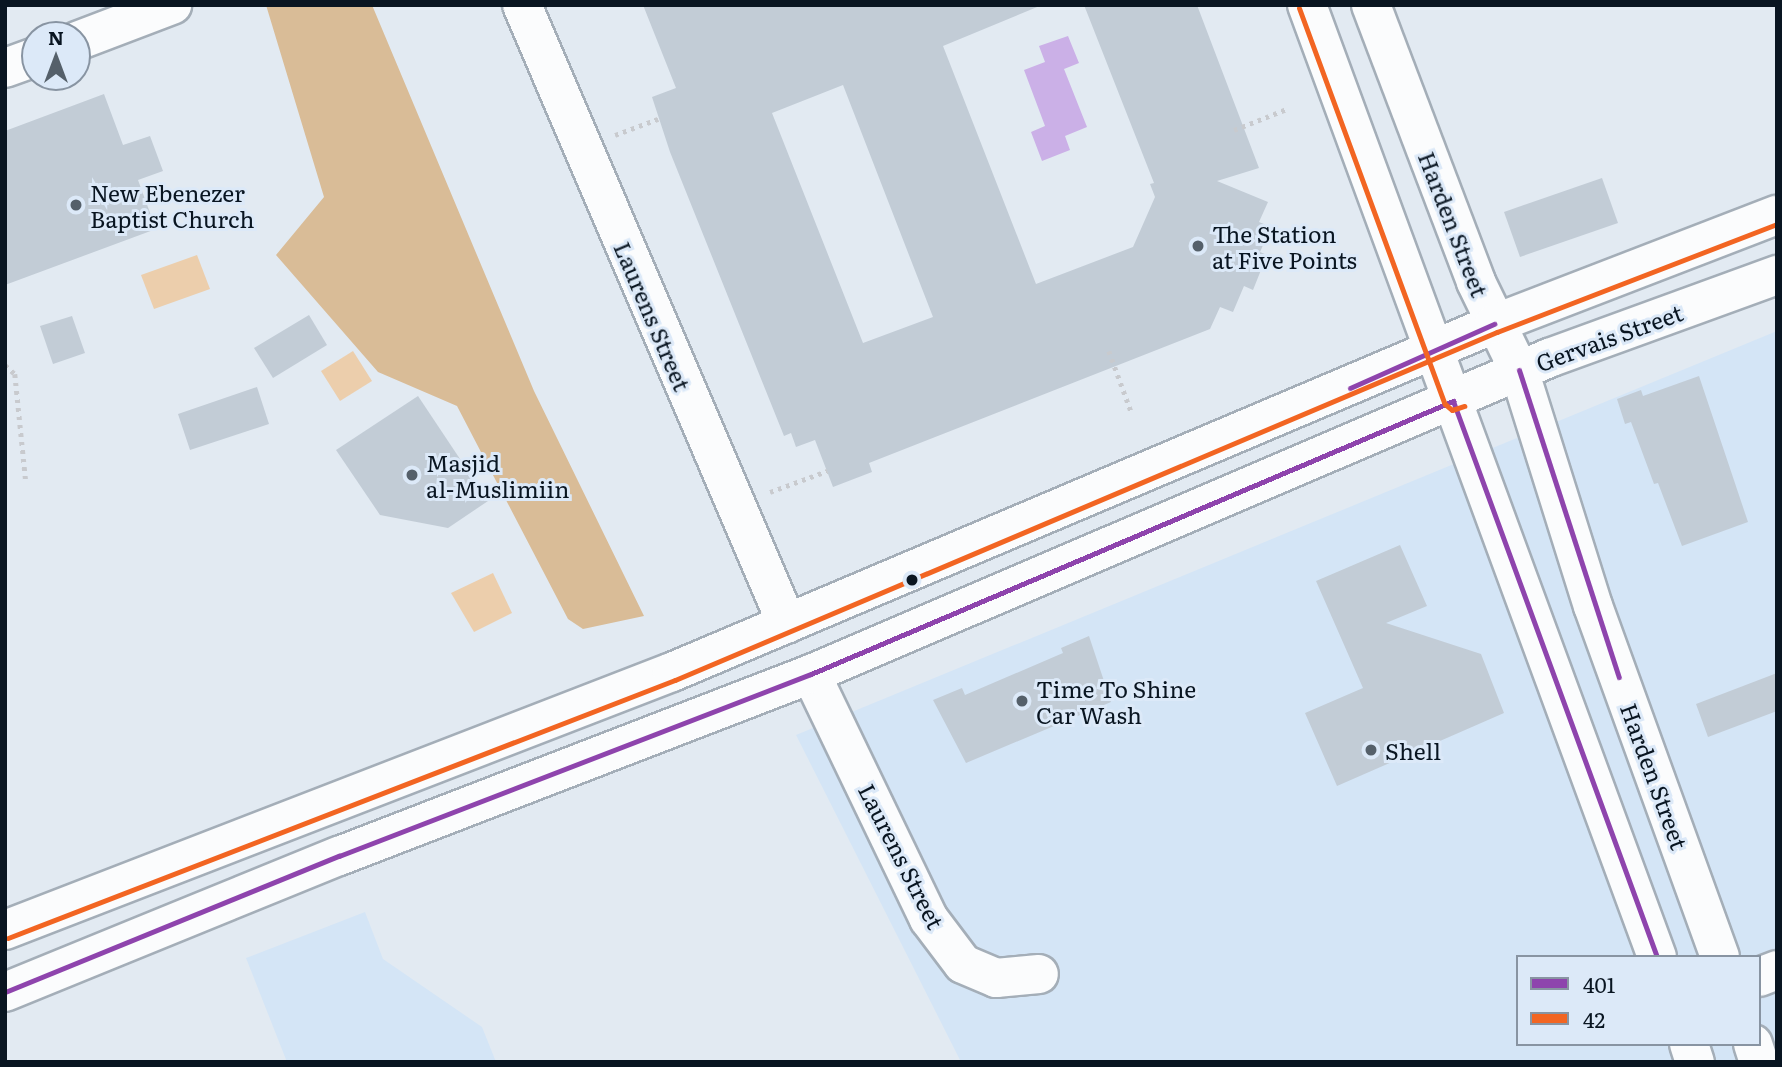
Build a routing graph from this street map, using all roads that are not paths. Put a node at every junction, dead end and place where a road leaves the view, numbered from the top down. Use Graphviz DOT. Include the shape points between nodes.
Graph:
graph roads {
  1 [pos="172,5"];
  2 [pos="522,5"];
  3 [pos="1307,5"];
  4 [pos="1371,5"];
  5 [pos="91,36"];
  6 [pos="1777,215"];
  7 [pos="1777,275"];
  8 [pos="1494,324"];
  9 [pos="1436,352"];
  10 [pos="1518,370"];
  11 [pos="1454,401"];
  12 [pos="787,624"];
  13 [pos="811,674"];
  14 [pos="5,930"];
  15 [pos="1656,955"];
  16 [pos="1719,955"];
  17 [pos="1039,974"];
  18 [pos="5,992"];
  1 -- 5 [label="main road"];
  2 -- 12 [label="main road, Laurens Street"];
  3 -- 9 [label="main road"];
  4 -- 8 [label="main road, Harden Street"];
  6 -- 8 [label="main road"];
  7 -- 10 [label="main road, Gervais Street"];
  8 -- 9 [label="main road"];
  8 -- 10 [label="main road, Harden Street"];
  9 -- 11 [label="main road"];
  9 -- 12 [label="main road"];
  10 -- 11 [label="main road, Gervais Street"];
  10 -- 16 [label="main road, Harden Street" via="1593,606"];
  11 -- 13 [label="main road, Gervais Street"];
  11 -- 15 [label="main road"];
  12 -- 14 [label="main road"];
  13 -- 17 [label="main road, Laurens Street" via="929,919 964,964 996,978"];
  13 -- 18 [label="main road, Gervais Street" via="339,856"];
}
